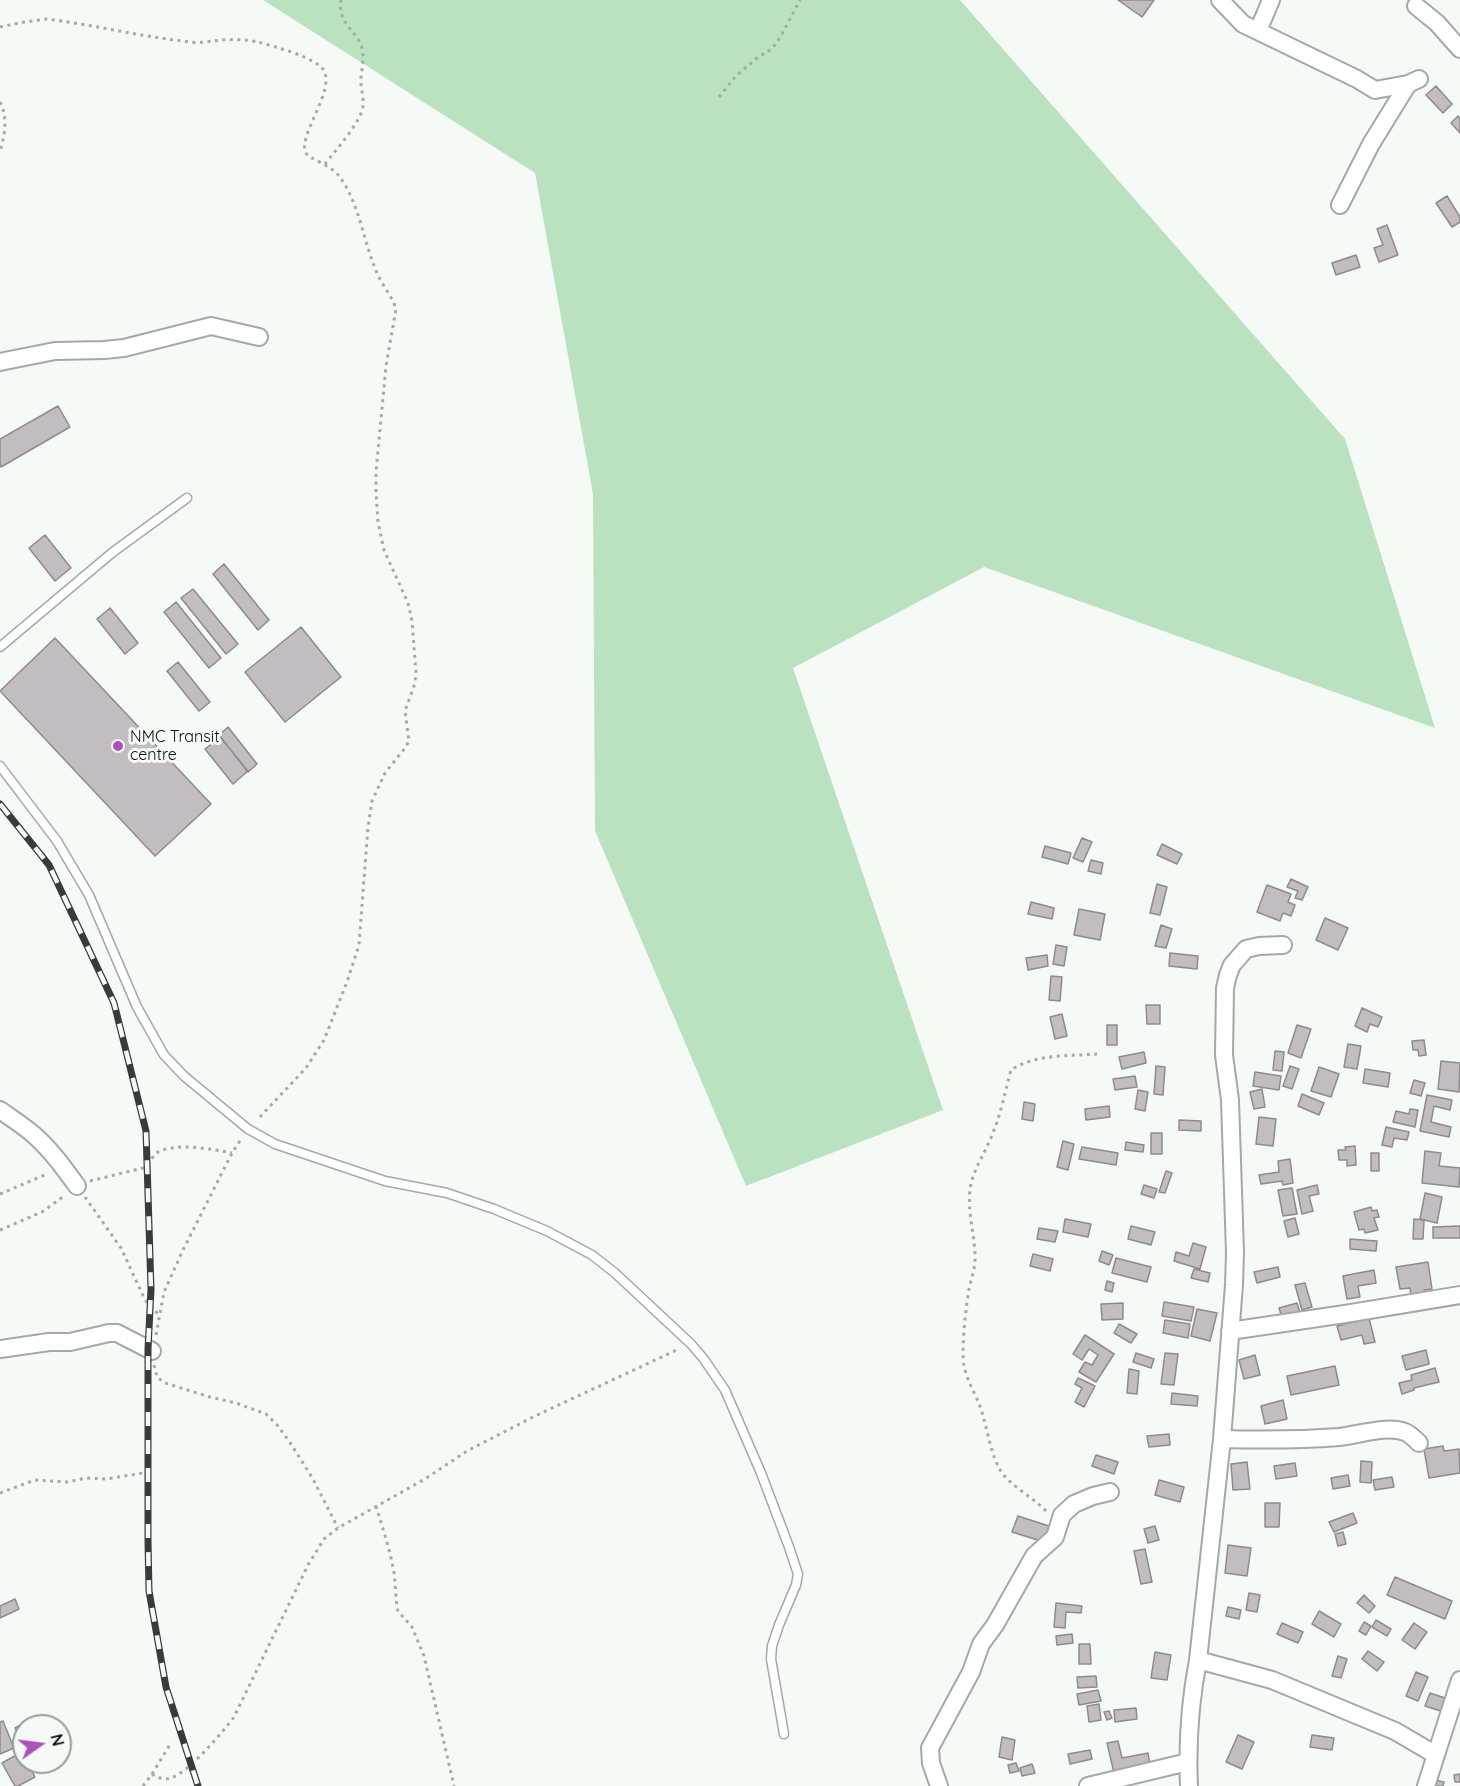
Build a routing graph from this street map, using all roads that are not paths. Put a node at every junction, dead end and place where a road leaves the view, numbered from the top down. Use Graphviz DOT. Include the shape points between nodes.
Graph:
graph roads {
  1 [pos="1271,0"];
  2 [pos="1222,1"];
  3 [pos="1416,6"];
  4 [pos="1258,31"];
  5 [pos="1460,49"];
  6 [pos="1375,90"];
  7 [pos="1389,114"];
  8 [pos="1340,205"];
  9 [pos="259,337"];
  10 [pos="0,363"];
  11 [pos="187,498"];
  12 [pos="0,647"];
  13 [pos="0,766"];
  14 [pos="1283,945"];
  15 [pos="0,1110"];
  16 [pos="76,1186"];
  17 [pos="1460,1295"];
  18 [pos="1230,1331"];
  19 [pos="0,1349"];
  20 [pos="152,1351"];
  21 [pos="1222,1439"];
  22 [pos="1419,1443"];
  23 [pos="1110,1492"];
  24 [pos="1198,1660"];
  25 [pos="1460,1680"];
  26 [pos="784,1734"];
  27 [pos="1436,1755"];
  28 [pos="1188,1762"];
  29 [pos="939,1786"];
  30 [pos="1088,1786"];
  31 [pos="1189,1786"];
  32 [pos="1426,1786"];
  1 -- 4 [label="street"];
  2 -- 4 [label="street" via="1244,24"];
  3 -- 5 [label="street"];
  4 -- 6 [label="street"];
  6 -- 7 [label="street"];
  6 -- 7 [label="street" via="1414,82"];
  7 -- 8 [label="street"];
  9 -- 10 [label="street" via="211,326 124,348 55,351"];
  11 -- 12 [label="lane" via="113,552"];
  13 -- 26 [label="lane" via="57,841 89,895 137,1008 164,1055 184,1076 248,1129 275,1144 385,1180 447,1193 547,1231 592,1255 615,1273 691,1344 725,1390 798,1574 772,1646"];
  14 -- 18 [label="street" via="1246,949 1232,965 1225,988 1224,1055 1230,1100 1236,1252"];
  15 -- 16 [label="street" via="33,1134"];
  17 -- 18 [label="street"];
  18 -- 21 [label="street"];
  19 -- 20 [label="street" via="117,1333"];
  21 -- 22 [label="street" via="1340,1437 1394,1430 1405,1432"];
  21 -- 24 [label="street"];
  23 -- 29 [label="street" via="1074,1504 1062,1515 1054,1537 1034,1556 981,1644 971,1672 930,1748"];
  24 -- 27 [label="street" via="1272,1680 1395,1731"];
  24 -- 28 [label="street" via="1191,1695"];
  25 -- 27 [label="street"];
  27 -- 32 [label="street"];
  28 -- 30 [label="street"];
  28 -- 31 [label="street"];
}
